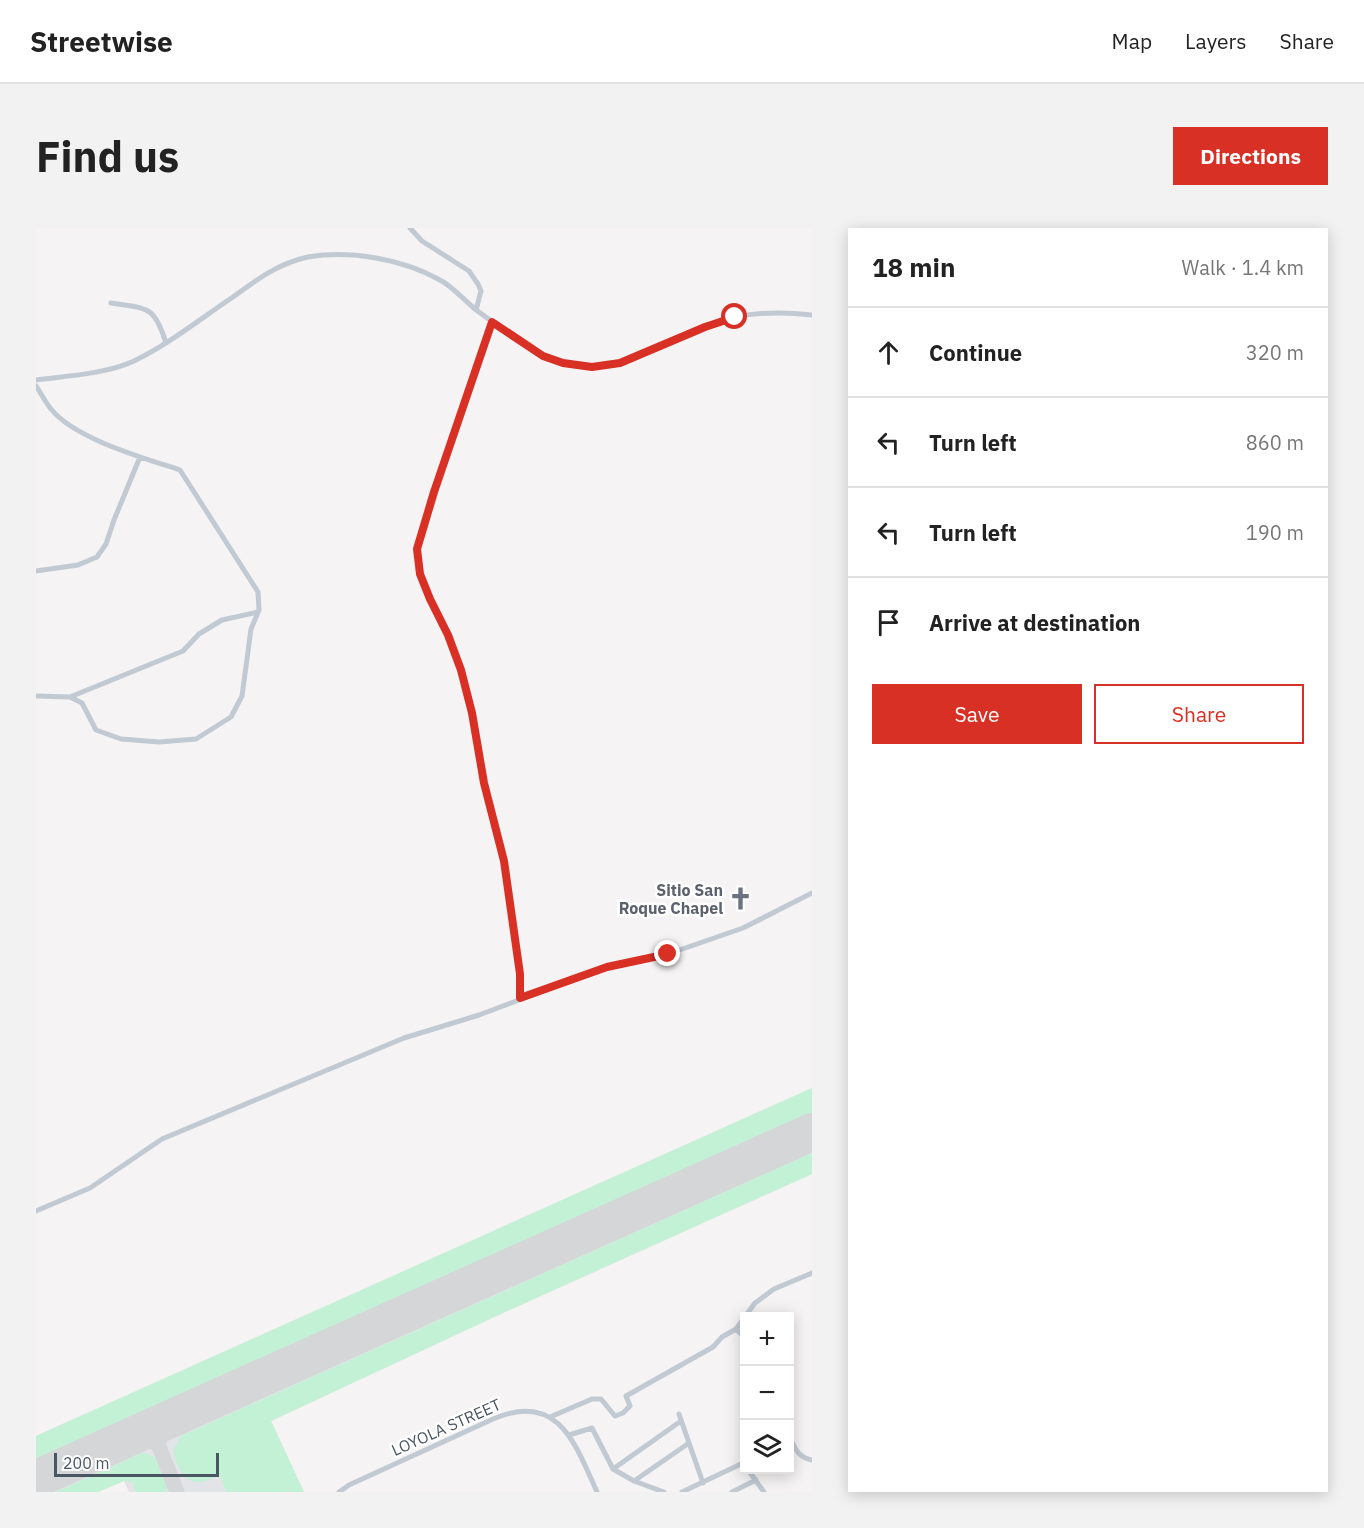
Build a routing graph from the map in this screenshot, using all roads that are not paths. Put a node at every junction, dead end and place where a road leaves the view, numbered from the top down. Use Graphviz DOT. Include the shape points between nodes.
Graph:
graph roads {
  1 [pos="410,228"];
  2 [pos="111,303"];
  3 [pos="476,310"];
  4 [pos="812,315"];
  5 [pos="492,322"];
  6 [pos="166,343"];
  7 [pos="36,380"];
  8 [pos="36,386"];
  9 [pos="140,457"];
  10 [pos="36,571"];
  11 [pos="258,612"];
  12 [pos="36,696"];
  13 [pos="70,697"];
  14 [pos="812,893"];
  15 [pos="520,998"];
  16 [pos="36,1211"];
  17 [pos="812,1273"];
  18 [pos="736,1329"];
  19 [pos="740,1333"];
  20 [pos="679,1414"];
  21 [pos="550,1417"];
  22 [pos="681,1421"];
  23 [pos="569,1435"];
  24 [pos="688,1443"];
  25 [pos="794,1448"];
  26 [pos="812,1460"];
  27 [pos="740,1464"];
  28 [pos="613,1469"];
  29 [pos="751,1474"];
  30 [pos="756,1480"];
  31 [pos="634,1481"];
  32 [pos="703,1483"];
  33 [pos="339,1492"];
  34 [pos="597,1492"];
  35 [pos="664,1492"];
  36 [pos="682,1492"];
  37 [pos="732,1492"];
  38 [pos="764,1492"];
  1 -- 3 [label="street" via="422,241 469,271 481,291"];
  2 -- 6 [label="street" via="151,312 159,321"];
  3 -- 5 [label="street"];
  3 -- 6 [label="street" via="441,280 374,258 340,254 306,258 269,271"];
  4 -- 5 [label="street" via="766,313 735,317 620,363 592,367 543,356"];
  5 -- 15 [label="street" via="417,549 420,574 461,670 472,713 484,783 504,861"];
  6 -- 7 [label="street" via="131,362 91,373"];
  8 -- 9 [label="street" via="52,410 83,435"];
  9 -- 10 [label="street" via="106,544 97,557 78,565"];
  9 -- 11 [label="street" via="180,470 258,592"];
  11 -- 13 [label="street" via="222,620 183,651"];
  11 -- 13 [label="street" via="251,629 242,696 231,717 196,739 121,739 96,730 82,703"];
  12 -- 13 [label="street"];
  14 -- 15 [label="street" via="743,928 668,954 607,967"];
  15 -- 16 [label="street" via="404,1038 162,1139 90,1188"];
  17 -- 18 [label="street" via="774,1289 755,1303"];
  18 -- 19 [label="street"];
  18 -- 21 [label="street" via="713,1347 626,1396 630,1407 623,1413 615,1416 602,1399 592,1399"];
  20 -- 22 [label="street"];
  21 -- 23 [label="street"];
  21 -- 33 [label="street, LOYOLA STREET" via="535,1411 507,1413"];
  22 -- 24 [label="street"];
  22 -- 28 [label="street"];
  23 -- 28 [label="street" via="592,1428"];
  23 -- 34 [label="street"];
  24 -- 31 [label="street"];
  24 -- 32 [label="street"];
  25 -- 26 [label="street" via="801,1458"];
  27 -- 32 [label="street"];
  28 -- 31 [label="street"];
  29 -- 30 [label="street"];
  30 -- 37 [label="street"];
  30 -- 38 [label="street"];
  31 -- 35 [label="street"];
  32 -- 36 [label="street"];
}
